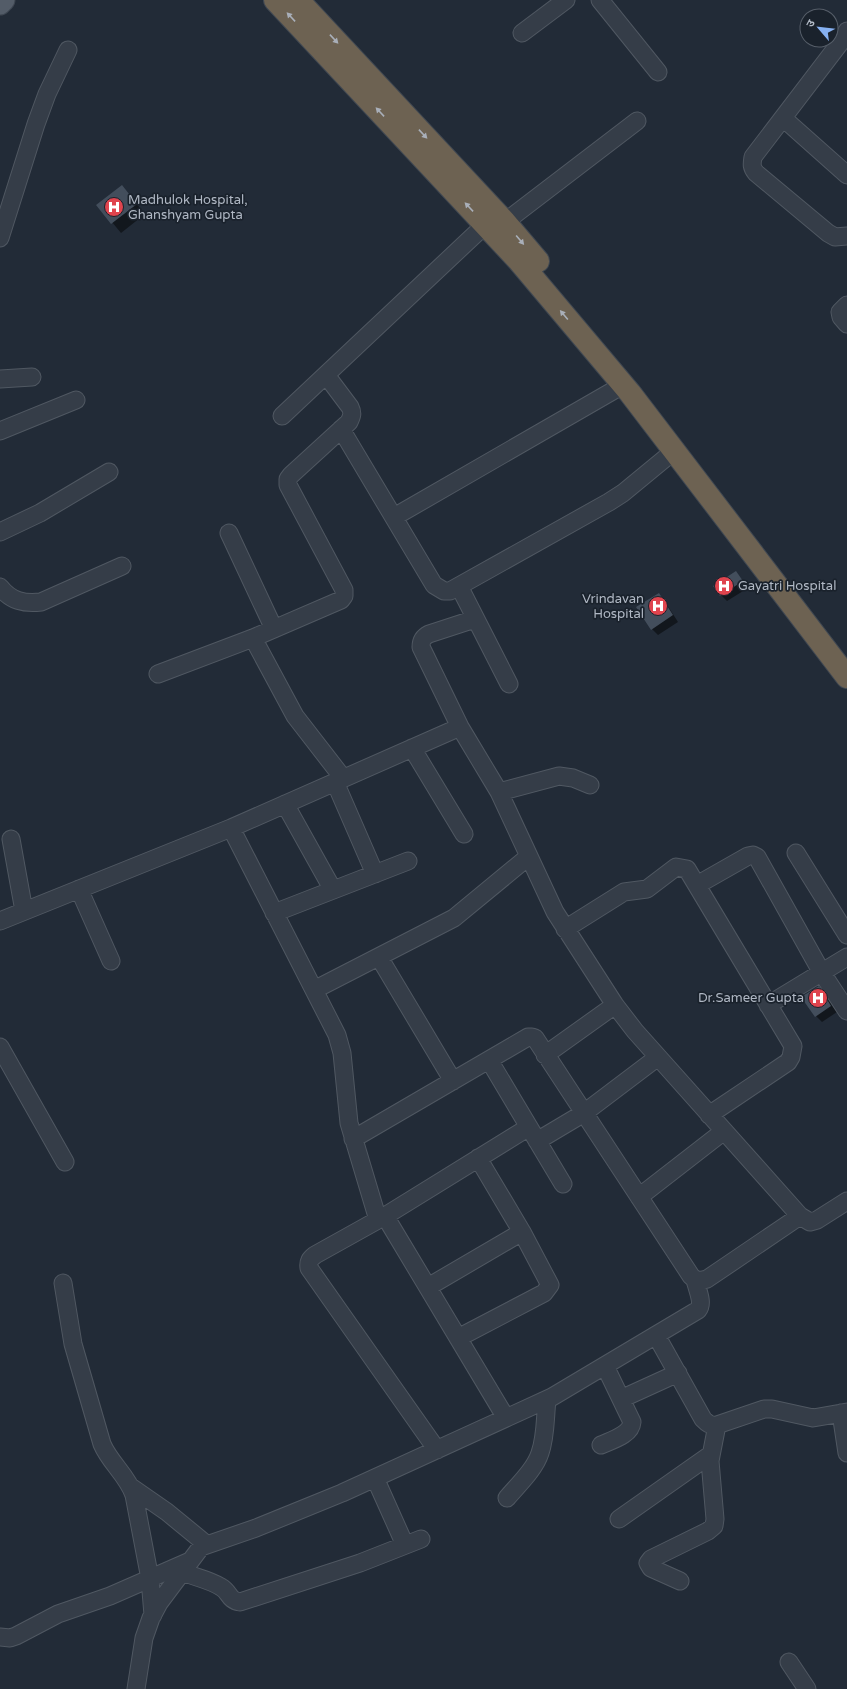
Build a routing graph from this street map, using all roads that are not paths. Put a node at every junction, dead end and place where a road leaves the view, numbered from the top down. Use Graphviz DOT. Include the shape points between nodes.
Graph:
graph roads {
  1 [pos="4,0"];
  2 [pos="275,0"];
  3 [pos="298,0"];
  4 [pos="566,0"];
  5 [pos="600,0"];
  6 [pos="0,4"];
  7 [pos="847,31"];
  8 [pos="522,33"];
  9 [pos="68,50"];
  10 [pos="658,72"];
  11 [pos="783,118"];
  12 [pos="638,121"];
  13 [pos="847,175"];
  14 [pos="4,212"];
  15 [pos="495,223"];
  16 [pos="847,236"];
  17 [pos="0,238"];
  18 [pos="847,305"];
  19 [pos="847,324"];
  20 [pos="326,375"];
  21 [pos="32,377"];
  22 [pos="0,379"];
  23 [pos="623,385"];
  24 [pos="76,400"];
  25 [pos="282,416"];
  26 [pos="341,429"];
  27 [pos="0,431"];
  28 [pos="674,451"];
  29 [pos="109,472"];
  30 [pos="394,518"];
  31 [pos="0,532"];
  32 [pos="229,533"];
  33 [pos="122,566"];
  34 [pos="459,586"];
  35 [pos="0,587"];
  36 [pos="476,619"];
  37 [pos="274,629"];
  38 [pos="252,638"];
  39 [pos="847,661"];
  40 [pos="158,674"];
  41 [pos="847,677"];
  42 [pos="509,684"];
  43 [pos="460,727"];
  44 [pos="412,748"];
  45 [pos="339,780"];
  46 [pos="590,785"];
  47 [pos="499,792"];
  48 [pos="285,804"];
  49 [pos="231,828"];
  50 [pos="464,834"];
  51 [pos="11,839"];
  52 [pos="796,853"];
  53 [pos="528,857"];
  54 [pos="408,861"];
  55 [pos="375,874"];
  56 [pos="697,885"];
  57 [pos="79,889"];
  58 [pos="333,890"];
  59 [pos="24,912"];
  60 [pos="274,913"];
  61 [pos="0,921"];
  62 [pos="565,929"];
  63 [pos="847,935"];
  64 [pos="379,957"];
  65 [pos="847,957"];
  66 [pos="110,961"];
  67 [pos="822,973"];
  68 [pos="314,990"];
  69 [pos="615,1005"];
  70 [pos="768,1005"];
  71 [pos="847,1011"];
  72 [pos="0,1047"];
  73 [pos="546,1055"];
  74 [pos="658,1057"];
  75 [pos="489,1060"];
  76 [pos="452,1081"];
  77 [pos="584,1113"];
  78 [pos="709,1115"];
  79 [pos="724,1131"];
  80 [pos="533,1134"];
  81 [pos="353,1139"];
  82 [pos="478,1158"];
  83 [pos="65,1162"];
  84 [pos="563,1184"];
  85 [pos="639,1197"];
  86 [pos="847,1201"];
  87 [pos="800,1216"];
  88 [pos="382,1218"];
  89 [pos="522,1232"];
  90 [pos="695,1280"];
  91 [pos="63,1283"];
  92 [pos="428,1287"];
  93 [pos="656,1335"];
  94 [pos="458,1338"];
  95 [pos="605,1366"];
  96 [pos="678,1373"];
  97 [pos="621,1399"];
  98 [pos="547,1400"];
  99 [pos="844,1413"];
  100 [pos="506,1418"];
  101 [pos="717,1425"];
  102 [pos="601,1445"];
  103 [pos="437,1450"];
  104 [pos="847,1453"];
  105 [pos="710,1455"];
  106 [pos="375,1478"];
  107 [pos="131,1487"];
  108 [pos="507,1498"];
  109 [pos="619,1519"];
  110 [pos="206,1544"];
  111 [pos="186,1567"];
  112 [pos="150,1579"];
  113 [pos="680,1581"];
  114 [pos="152,1615"];
  115 [pos="0,1637"];
  116 [pos="789,1662"];
  117 [pos="136,1689"];
  118 [pos="807,1689"];
  1 -- 6 [label="main road"];
  15 -- 2 [label="highway, one-way"];
  3 -- 15 [label="highway, one-way"];
  4 -- 8 [label="street"];
  5 -- 10 [label="street"];
  7 -- 11 [label="street"];
  9 -- 14 [label="street" via="47,94"];
  11 -- 13 [label="street"];
  11 -- 16 [label="street" via="753,157 752,168 828,233 835,237"];
  12 -- 15 [label="street"];
  14 -- 17 [label="street"];
  15 -- 20 [label="street"];
  23 -- 15 [label="highway, one-way" via="518,260"];
  15 -- 39 [label="highway, one-way" via="624,365"];
  18 -- 19 [label="street" via="840,312"];
  20 -- 25 [label="street"];
  20 -- 26 [label="street" via="352,411 349,422"];
  21 -- 22 [label="street"];
  23 -- 28 [label="highway"];
  23 -- 30 [label="street"];
  24 -- 27 [label="street"];
  26 -- 30 [label="street"];
  26 -- 37 [label="street" via="288,479 288,485 344,590 344,596 335,604"];
  28 -- 34 [label="street" via="618,496"];
  28 -- 41 [label="highway"];
  29 -- 31 [label="street" via="40,513"];
  30 -- 34 [label="street" via="434,585 444,591"];
  32 -- 37 [label="street"];
  33 -- 35 [label="street" via="41,602 27,603 13,599"];
  34 -- 36 [label="street"];
  36 -- 42 [label="street"];
  36 -- 43 [label="street" via="424,636 421,641 421,647"];
  37 -- 38 [label="street"];
  38 -- 40 [label="street"];
  38 -- 45 [label="street" via="295,716"];
  43 -- 44 [label="street"];
  43 -- 47 [label="street"];
  44 -- 45 [label="street"];
  44 -- 50 [label="street"];
  45 -- 48 [label="street"];
  45 -- 55 [label="street"];
  46 -- 47 [label="street" via="560,776"];
  47 -- 53 [label="street"];
  48 -- 49 [label="street"];
  48 -- 58 [label="street"];
  49 -- 57 [label="street"];
  49 -- 60 [label="street"];
  51 -- 59 [label="street"];
  52 -- 63 [label="street"];
  53 -- 62 [label="street"];
  53 -- 64 [label="street" via="454,918"];
  54 -- 55 [label="street"];
  55 -- 58 [label="street"];
  56 -- 62 [label="street" via="687,868 676,867 647,889 624,892"];
  56 -- 67 [label="street" via="748,856 757,857"];
  56 -- 70 [label="street"];
  57 -- 59 [label="street"];
  57 -- 66 [label="street"];
  58 -- 60 [label="street"];
  59 -- 61 [label="street"];
  60 -- 68 [label="street"];
  62 -- 69 [label="street"];
  64 -- 68 [label="street"];
  64 -- 76 [label="street"];
  65 -- 67 [label="street"];
  67 -- 70 [label="street"];
  67 -- 71 [label="street"];
  68 -- 81 [label="street" via="337,1035 342,1053"];
  69 -- 73 [label="street"];
  69 -- 74 [label="street"];
  70 -- 78 [label="street" via="793,1046 791,1057 788,1062"];
  72 -- 83 [label="street"];
  73 -- 75 [label="street" via="532,1037"];
  73 -- 77 [label="street"];
  74 -- 77 [label="street"];
  74 -- 78 [label="street"];
  75 -- 76 [label="street"];
  75 -- 80 [label="street"];
  76 -- 81 [label="street"];
  77 -- 80 [label="street"];
  77 -- 85 [label="street"];
  78 -- 79 [label="street"];
  79 -- 85 [label="street"];
  79 -- 87 [label="street"];
  80 -- 82 [label="street"];
  80 -- 84 [label="street"];
  81 -- 88 [label="street"];
  82 -- 88 [label="street"];
  82 -- 89 [label="street"];
  85 -- 90 [label="street"];
  86 -- 87 [label="street" via="817,1220 810,1222"];
  87 -- 90 [label="street" via="707,1279"];
  88 -- 92 [label="street"];
  88 -- 103 [label="street" via="315,1255 308,1264"];
  89 -- 92 [label="street"];
  89 -- 94 [label="street" via="548,1280 548,1290"];
  90 -- 93 [label="street" via="700,1307"];
  91 -- 107 [label="street" via="73,1344 102,1444"];
  92 -- 94 [label="street"];
  93 -- 95 [label="street"];
  93 -- 96 [label="street"];
  94 -- 100 [label="street"];
  95 -- 97 [label="street"];
  95 -- 98 [label="street"];
  96 -- 97 [label="street"];
  96 -- 101 [label="street" via="704,1419 708,1424"];
  97 -- 102 [label="street" via="632,1427 628,1432"];
  98 -- 100 [label="street"];
  98 -- 108 [label="street" via="540,1454"];
  99 -- 101 [label="street" via="813,1418 764,1409"];
  99 -- 104 [label="street"];
  100 -- 103 [label="street"];
  101 -- 105 [label="street"];
  103 -- 106 [label="street"];
  105 -- 109 [label="street"];
  105 -- 113 [label="street" via="716,1519 714,1526 651,1559 648,1563 651,1568"];
  106 -- 110 [label="street" via="256,1528"];
  106 -- 111 [label="street" via="413,1542 360,1563 240,1602 233,1600 224,1588"];
  107 -- 110 [label="street" via="168,1512"];
  107 -- 112 [label="street"];
  110 -- 111 [label="street"];
  111 -- 112 [label="street"];
  111 -- 114 [label="street"];
  112 -- 114 [label="street"];
  112 -- 115 [label="street" via="58,1614 16,1636"];
  114 -- 117 [label="street" via="144,1638"];
  116 -- 118 [label="street"];
}
